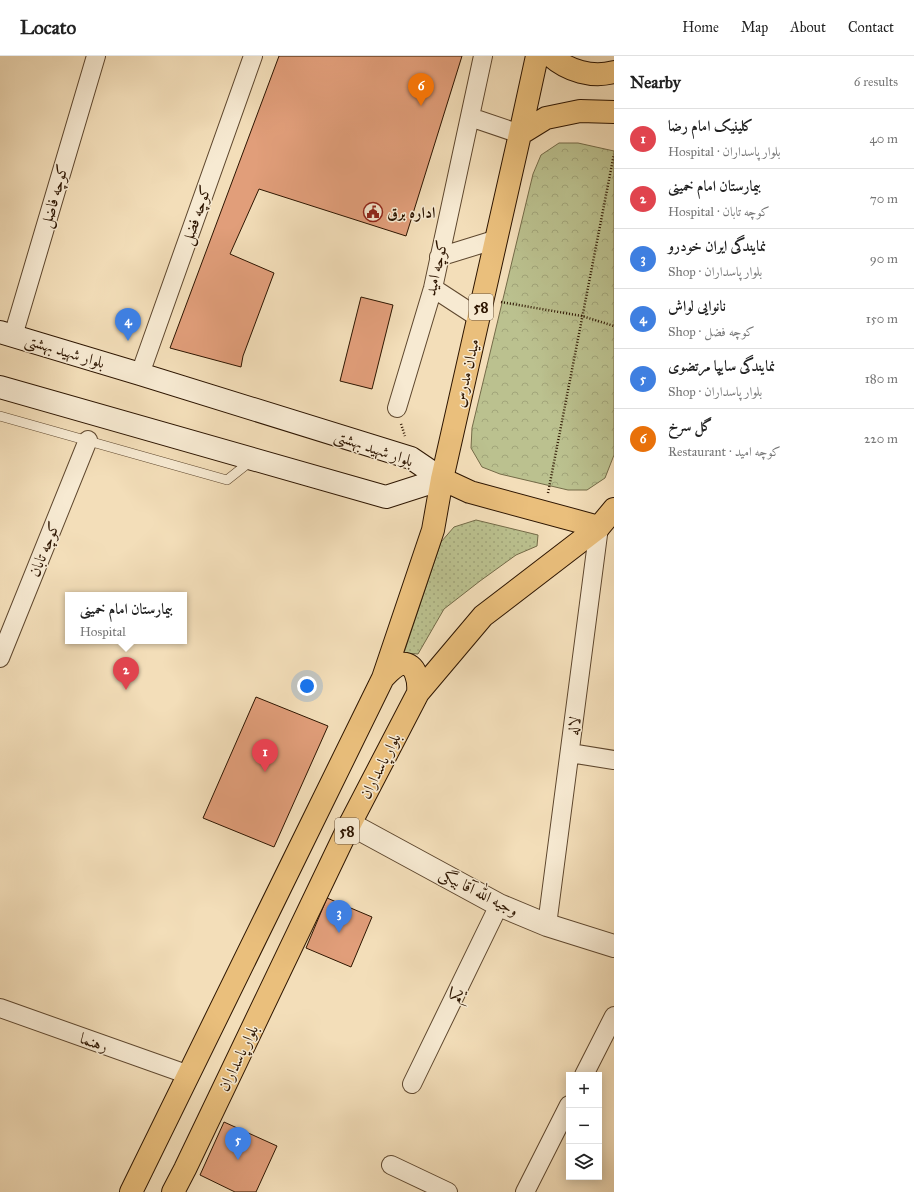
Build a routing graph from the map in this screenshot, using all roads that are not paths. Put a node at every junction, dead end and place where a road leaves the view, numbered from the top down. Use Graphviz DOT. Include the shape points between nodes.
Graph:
graph roads {
  1 [pos="96,56"];
  2 [pos="253,56"];
  3 [pos="483,56"];
  4 [pos="537,56"];
  5 [pos="551,56"];
  6 [pos="614,72"];
  7 [pos="614,112"];
  8 [pos="470,117"];
  9 [pos="520,134"];
  10 [pos="497,239"];
  11 [pos="439,257"];
  12 [pos="433,288"];
  13 [pos="481,309"];
  14 [pos="7,334"];
  15 [pos="140,374"];
  16 [pos="0,387"];
  17 [pos="397,408"];
  18 [pos="0,416"];
  19 [pos="88,440"];
  20 [pos="253,459"];
  21 [pos="442,479"];
  22 [pos="614,509"];
  23 [pos="606,526"];
  24 [pos="0,658"];
  25 [pos="383,678"];
  26 [pos="418,693"];
  27 [pos="570,753"];
  28 [pos="614,760"];
  29 [pos="350,824"];
  30 [pos="499,905"];
  31 [pos="547,925"];
  32 [pos="614,946"];
  33 [pos="0,1008"];
  34 [pos="614,1016"];
  35 [pos="586,1072"];
  36 [pos="189,1075"];
  37 [pos="412,1084"];
  38 [pos="567,1108"];
  39 [pos="391,1165"];
  40 [pos="131,1192"];
  41 [pos="173,1192"];
  42 [pos="448,1192"];
  43 [pos="525,1192"];
  1 -- 14 [label="street, کوچه فاضل"];
  2 -- 15 [label="street, کوچه فضل"];
  3 -- 8 [label="street, کوچه امید"];
  4 -- 9 [label="main road, 58"];
  5 -- 6 [label="main road" via="565,66 581,72"];
  7 -- 9 [label="main road" via="580,111 546,118"];
  8 -- 9 [label="street"];
  8 -- 11 [label="street, کوچه امید"];
  9 -- 10 [label="main road, میدان مدرس / 58"];
  10 -- 11 [label="street"];
  10 -- 13 [label="main road, میدان مدرس / 58"];
  11 -- 12 [label="street, کوچه امید"];
  12 -- 13 [label="street"];
  12 -- 17 [label="street, کوچه امید"];
  13 -- 21 [label="main road, میدان مدرس / 58"];
  14 -- 15 [label="main road, بلوار شهید بهشتی"];
  15 -- 21 [label="main road, بلوار شهید بهشتی" via="410,458"];
  16 -- 20 [label="main road, بلوار شهید بهشتی"];
  18 -- 19 [label="lane"];
  19 -- 20 [label="lane" via="227,480"];
  19 -- 24 [label="street, کوچه تابان"];
  20 -- 21 [label="main road, بلوار شهید بهشتی" via="386,497"];
  21 -- 23 [label="main road" via="470,492"];
  21 -- 25 [label="main road, 58" via="433,530"];
  22 -- 23 [label="main road, 58"];
  23 -- 26 [label="main road, بلوار پاسداران / 58" via="483,616"];
  23 -- 27 [label="street, لاله"];
  25 -- 26 [label="main road" via="402,664 409,666 419,682"];
  25 -- 36 [label="main road, 58"];
  26 -- 29 [label="main road, بلوار پاسداران / 58"];
  27 -- 28 [label="street"];
  27 -- 31 [label="street, لاله"];
  29 -- 30 [label="main road, وجیه الله آقا بیگی"];
  29 -- 41 [label="main road, بلوار پاسداران / 58"];
  30 -- 31 [label="main road, وجیه الله آقا بیگی"];
  30 -- 37 [label="street, یکم"];
  31 -- 32 [label="main road, وجیه الله آقا بیگی"];
  33 -- 36 [label="street, رهنما"];
  34 -- 35 [label="street"];
  36 -- 40 [label="main road, 58"];
  38 -- 43 [label="street"];
  39 -- 42 [label="street"];
}
